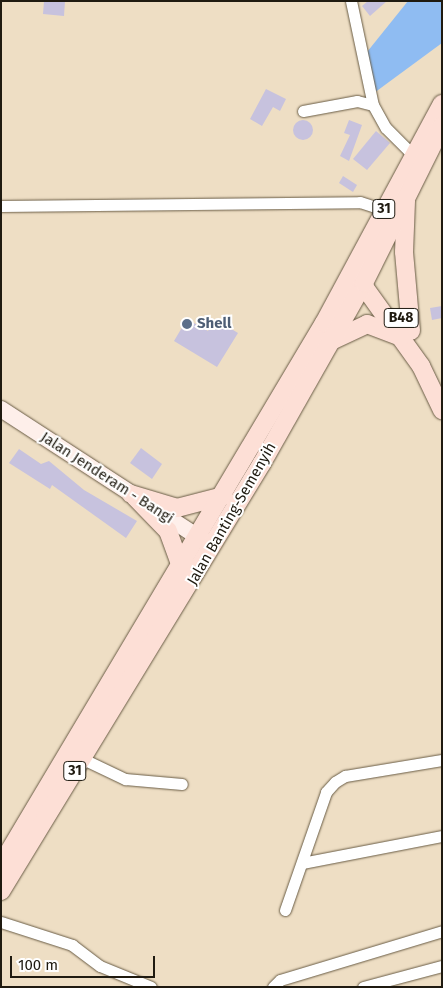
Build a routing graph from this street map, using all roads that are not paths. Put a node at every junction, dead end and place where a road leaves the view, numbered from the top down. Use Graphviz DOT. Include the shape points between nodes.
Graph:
graph roads {
  1 [pos="351,1"];
  2 [pos="442,104"];
  3 [pos="373,105"];
  4 [pos="303,111"];
  5 [pos="442,126"];
  6 [pos="413,155"];
  7 [pos="406,198"];
  8 [pos="1,206"];
  9 [pos="384,210"];
  10 [pos="361,253"];
  11 [pos="364,282"];
  12 [pos="328,315"];
  13 [pos="407,335"];
  14 [pos="332,341"];
  15 [pos="440,403"];
  16 [pos="1,409"];
  17 [pos="131,494"];
  18 [pos="223,496"];
  19 [pos="205,543"];
  20 [pos="181,567"];
  21 [pos="83,759"];
  22 [pos="442,760"];
  23 [pos="182,784"];
  24 [pos="442,836"];
  25 [pos="302,863"];
  26 [pos="1,865"];
  27 [pos="1,891"];
  28 [pos="285,910"];
  29 [pos="1,922"];
  30 [pos="442,931"];
  31 [pos="442,966"];
  32 [pos="151,987"];
  33 [pos="273,987"];
  34 [pos="363,987"];
  1 -- 3 [label="street"];
  2 -- 6 [label="main road, Jalan Banting-Semenyih / 31"];
  3 -- 4 [label="street" via="357,101"];
  3 -- 6 [label="street" via="386,128"];
  5 -- 7 [label="main road, Jalan Banting-Semenyih / 31"];
  6 -- 9 [label="main road, Jalan Banting-Semenyih / 31"];
  7 -- 11 [label="main road, Jalan Banting-Semenyih / 31"];
  7 -- 13 [label="main road"];
  8 -- 9 [label="street" via="360,202"];
  9 -- 10 [label="main road, Jalan Banting-Semenyih / 31"];
  10 -- 11 [label="main road"];
  10 -- 12 [label="main road, Jalan Banting-Semenyih / 31"];
  11 -- 12 [label="main road" via="350,288"];
  11 -- 13 [label="main road, B48"];
  11 -- 14 [label="main road, Jalan Banting-Semenyih / 31"];
  12 -- 18 [label="main road, Jalan Banting-Semenyih / 31"];
  13 -- 14 [label="main road" via="367,324"];
  13 -- 15 [label="main road, B48"];
  14 -- 19 [label="main road, Jalan Banting-Semenyih / 31"];
  16 -- 17 [label="main road, Jalan Jenderam - Bangi"];
  17 -- 18 [label="main road" via="177,508"];
  17 -- 19 [label="main road, Jalan Jenderam - Bangi"];
  17 -- 20 [label="main road" via="168,531"];
  18 -- 19 [label="main road, Jalan Banting-Semenyih / 31"];
  19 -- 20 [label="main road, Jalan Banting-Semenyih / 31"];
  19 -- 21 [label="main road, Jalan Banting-Semenyih / 31"];
  20 -- 26 [label="main road, Jalan Banting-Semenyih / 31"];
  21 -- 23 [label="street" via="126,779"];
  21 -- 27 [label="main road, Jalan Banting-Semenyih / 31"];
  22 -- 25 [label="street" via="345,776 335,782 326,792"];
  24 -- 25 [label="street"];
  25 -- 28 [label="street"];
  29 -- 32 [label="street" via="72,945 100,966"];
  30 -- 33 [label="street" via="280,980"];
  31 -- 34 [label="street"];
}
